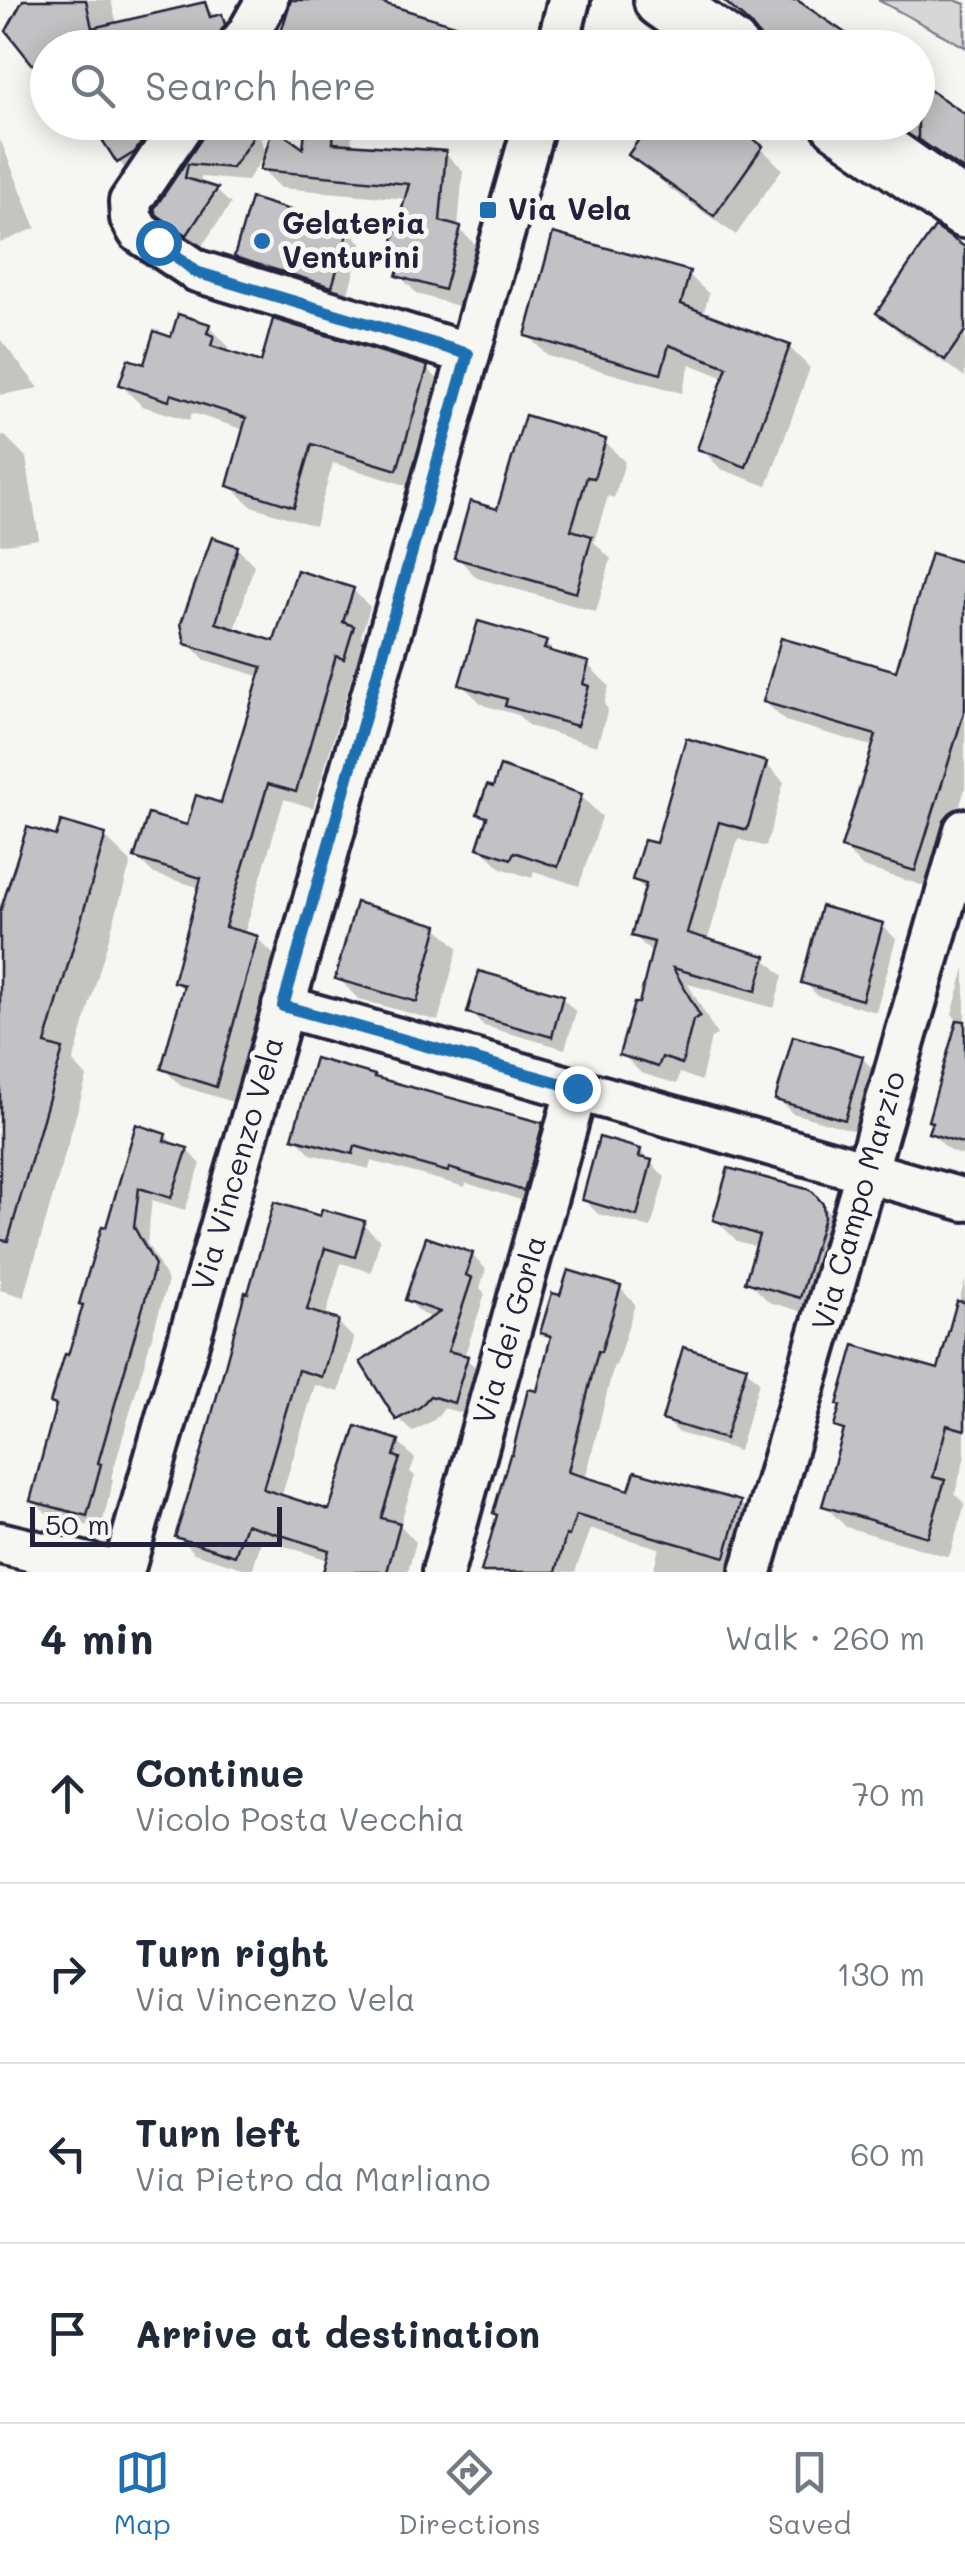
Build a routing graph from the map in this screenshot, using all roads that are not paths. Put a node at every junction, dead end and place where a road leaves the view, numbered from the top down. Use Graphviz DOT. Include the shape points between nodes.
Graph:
graph roads {
  1 [pos="267,0"];
  2 [pos="569,0"];
  3 [pos="662,0"];
  4 [pos="250,30"];
  5 [pos="562,30"];
  6 [pos="704,30"];
  7 [pos="172,140"];
  8 [pos="530,140"];
  9 [pos="865,140"];
  10 [pos="965,210"];
  11 [pos="468,354"];
  12 [pos="965,830"];
  13 [pos="952,923"];
  14 [pos="283,1006"];
  15 [pos="577,1088"];
  16 [pos="868,1173"];
  17 [pos="965,1200"];
  18 [pos="0,1543"];
  19 [pos="122,1572"];
  20 [pos="443,1572"];
  21 [pos="752,1572"];
  1 -- 4 [label="street"];
  2 -- 5 [label="street"];
  3 -- 6 [label="main road"];
  7 -- 11 [label="street" via="130,202 140,232 196,272"];
  8 -- 11 [label="street, Via Vincenzo Vela"];
  9 -- 10 [label="main road"];
  11 -- 14 [label="street, Via Vincenzo Vela"];
  12 -- 13 [label="street, Via Campo Marzio"];
  13 -- 16 [label="street, Via Campo Marzio"];
  14 -- 15 [label="street"];
  14 -- 19 [label="street, Via Vincenzo Vela"];
  15 -- 16 [label="street"];
  15 -- 20 [label="street, Via dei Gorla"];
  16 -- 17 [label="street"];
  16 -- 21 [label="street, Via Campo Marzio"];
  18 -- 19 [label="street"];
}
